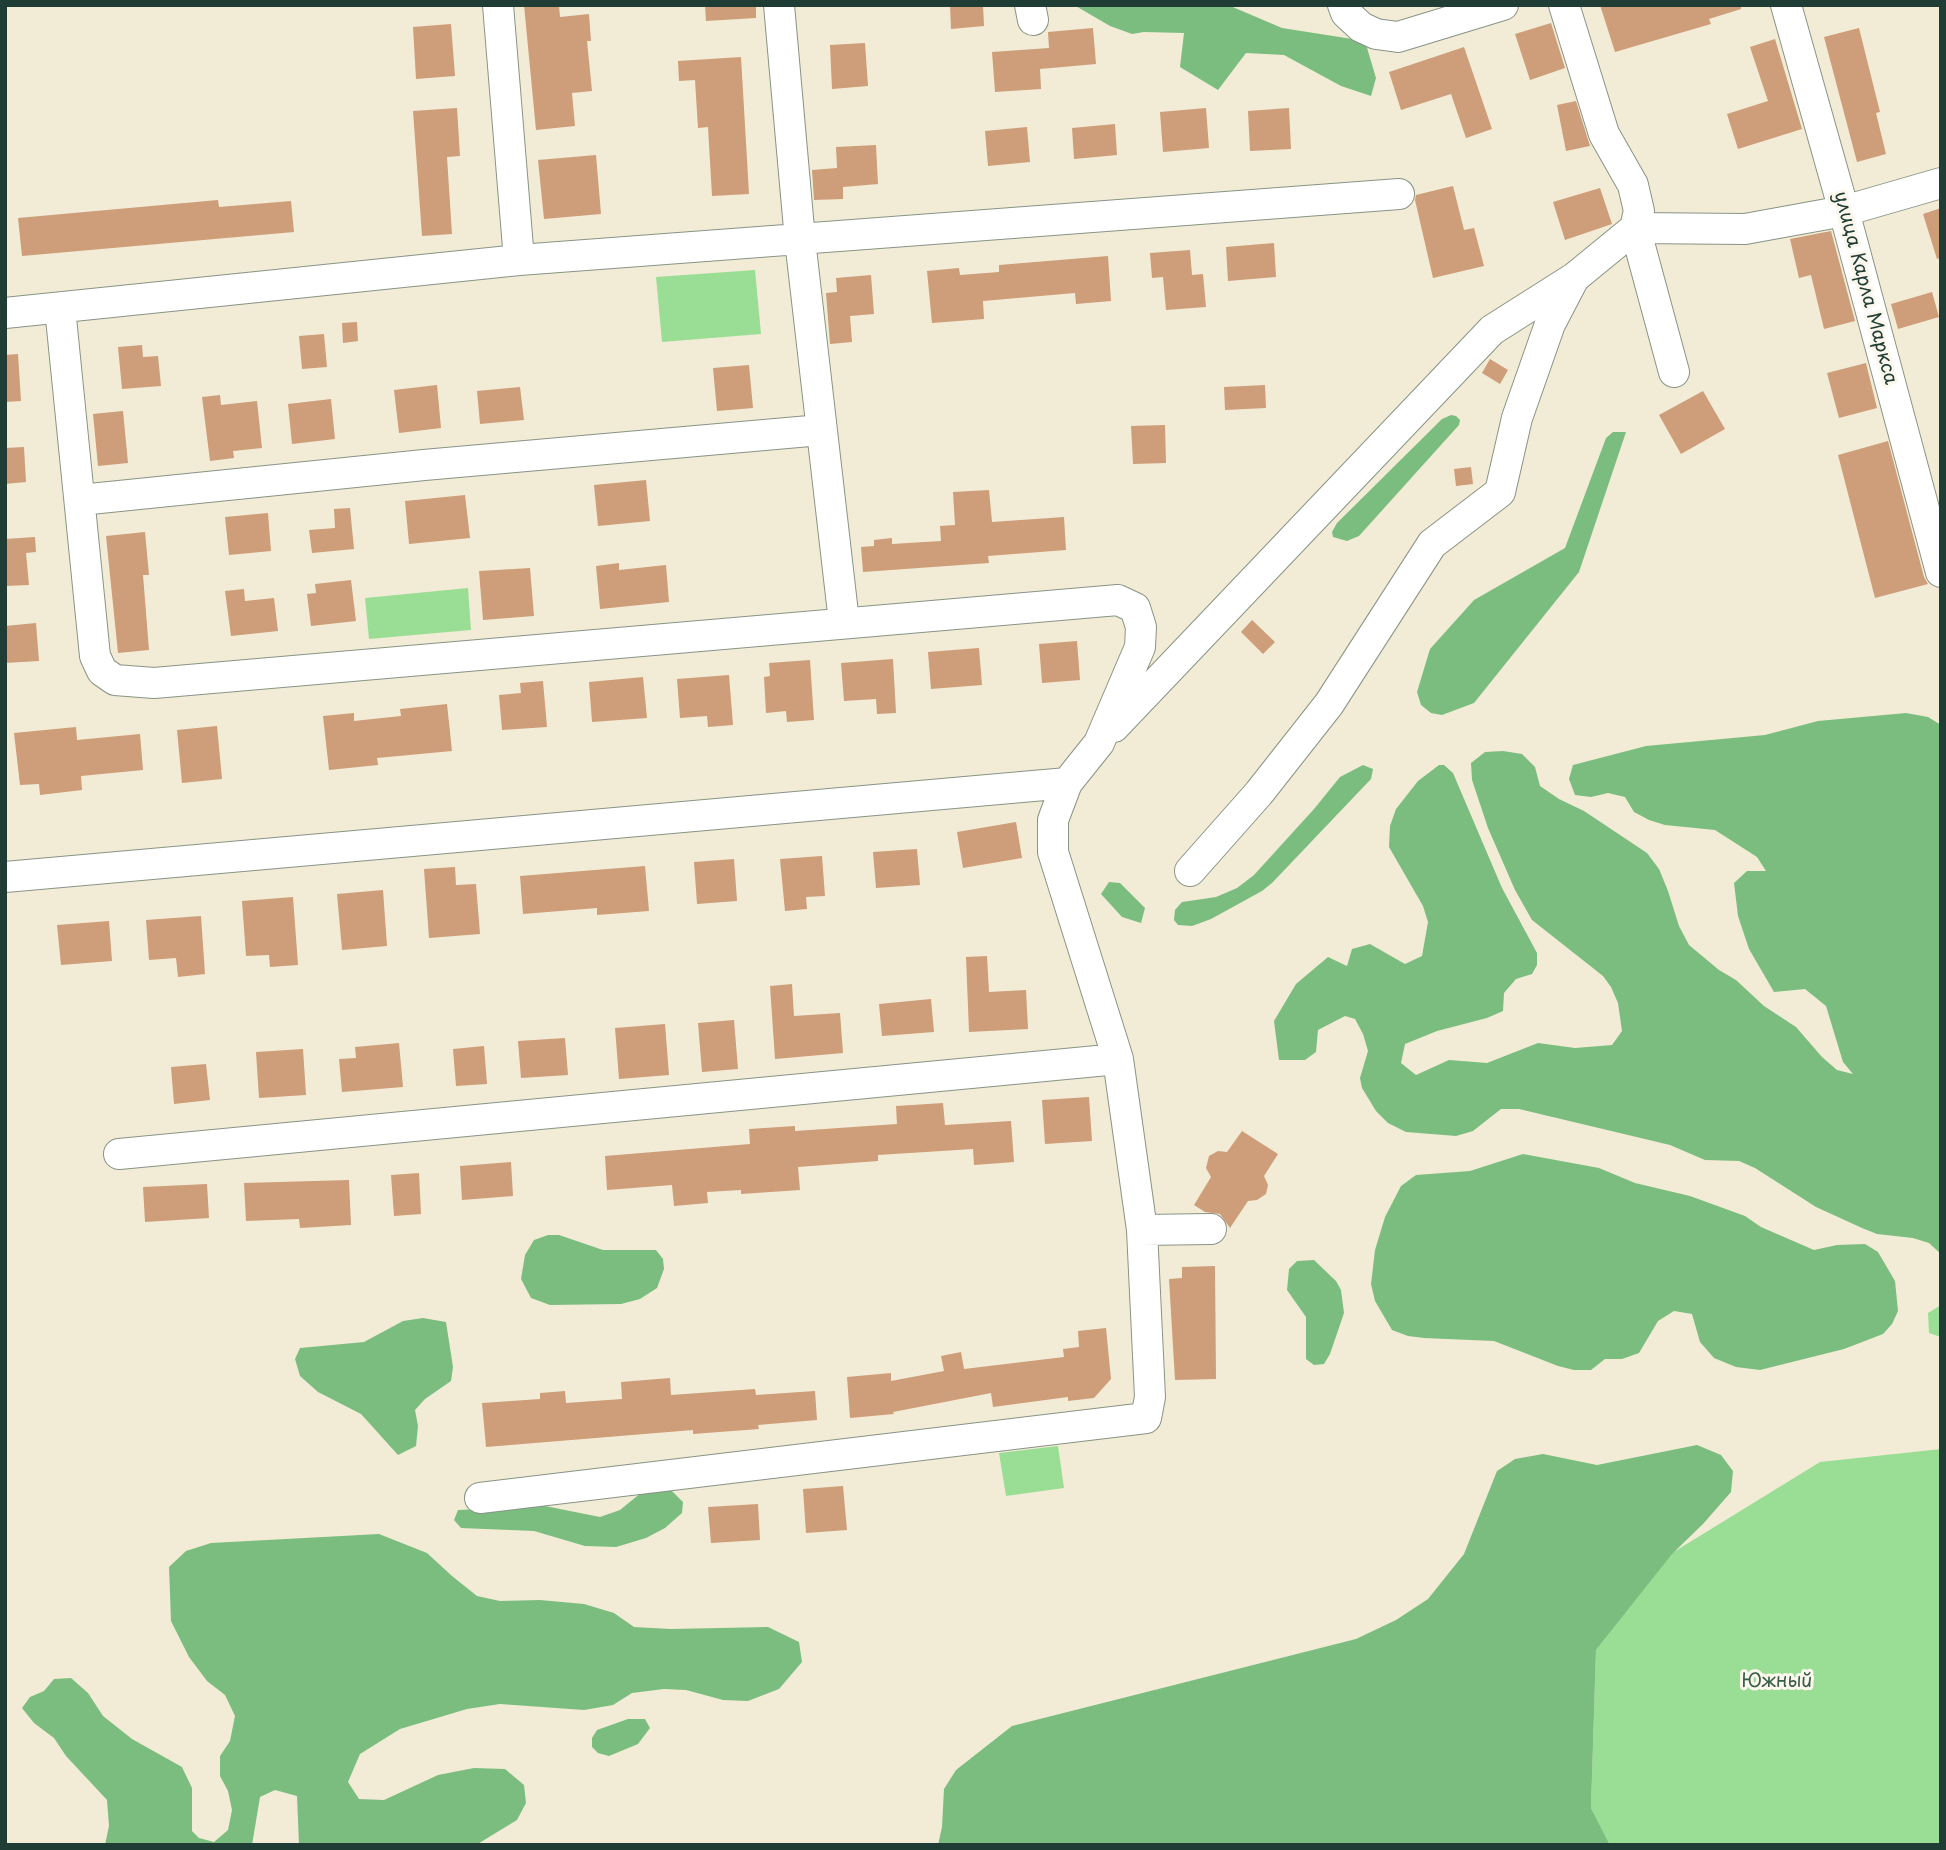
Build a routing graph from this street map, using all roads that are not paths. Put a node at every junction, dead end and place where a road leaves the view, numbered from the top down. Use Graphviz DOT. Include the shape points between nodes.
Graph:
graph roads {
  1 [pos="498,5"];
  2 [pos="779,5"];
  3 [pos="1343,5"];
  4 [pos="1503,5"];
  5 [pos="1564,5"];
  6 [pos="1786,5"];
  7 [pos="1941,183"];
  8 [pos="1399,194"];
  9 [pos="1844,211"];
  10 [pos="1635,228"];
  11 [pos="800,240"];
  12 [pos="519,260"];
  13 [pos="1574,278"];
  14 [pos="60,308"];
  15 [pos="5,313"];
  16 [pos="1674,372"];
  17 [pos="821,430"];
  18 [pos="80,500"];
  19 [pos="1941,572"];
  20 [pos="844,622"];
  21 [pos="1100,743"];
  22 [pos="1067,783"];
  23 [pos="1190,871"];
  24 [pos="5,877"];
  25 [pos="1118,1059"];
  26 [pos="119,1154"];
  27 [pos="1212,1229"];
  28 [pos="1142,1230"];
  29 [pos="480,1498"];
  1 -- 12 [label="street"];
  2 -- 11 [label="street"];
  3 -- 4 [label="street" via="1361,27 1398,37"];
  5 -- 10 [label="street" via="1604,134 1633,185 1639,211"];
  6 -- 9 [label="street, улица Карла Маркса"];
  7 -- 9 [label="street"];
  8 -- 11 [label="street"];
  9 -- 10 [label="street" via="1745,229"];
  9 -- 19 [label="street, улица Карла Маркса"];
  10 -- 13 [label="street"];
  10 -- 16 [label="street"];
  11 -- 12 [label="street"];
  11 -- 17 [label="street"];
  12 -- 14 [label="street"];
  13 -- 21 [label="street" via="1492,330"];
  13 -- 23 [label="street" via="1550,324 1517,418 1500,492 1432,544 1329,704"];
  14 -- 15 [label="street"];
  14 -- 18 [label="street"];
  17 -- 18 [label="street"];
  17 -- 20 [label="street"];
  18 -- 20 [label="street" via="95,656 102,671 116,680 155,682"];
  20 -- 21 [label="street" via="1118,600 1135,608 1140,647"];
  21 -- 22 [label="street"];
  22 -- 24 [label="street"];
  22 -- 25 [label="street" via="1053,820 1053,852"];
  25 -- 26 [label="street"];
  25 -- 28 [label="street"];
  27 -- 28 [label="street"];
  28 -- 29 [label="street" via="1150,1397 1146,1418"];
}
